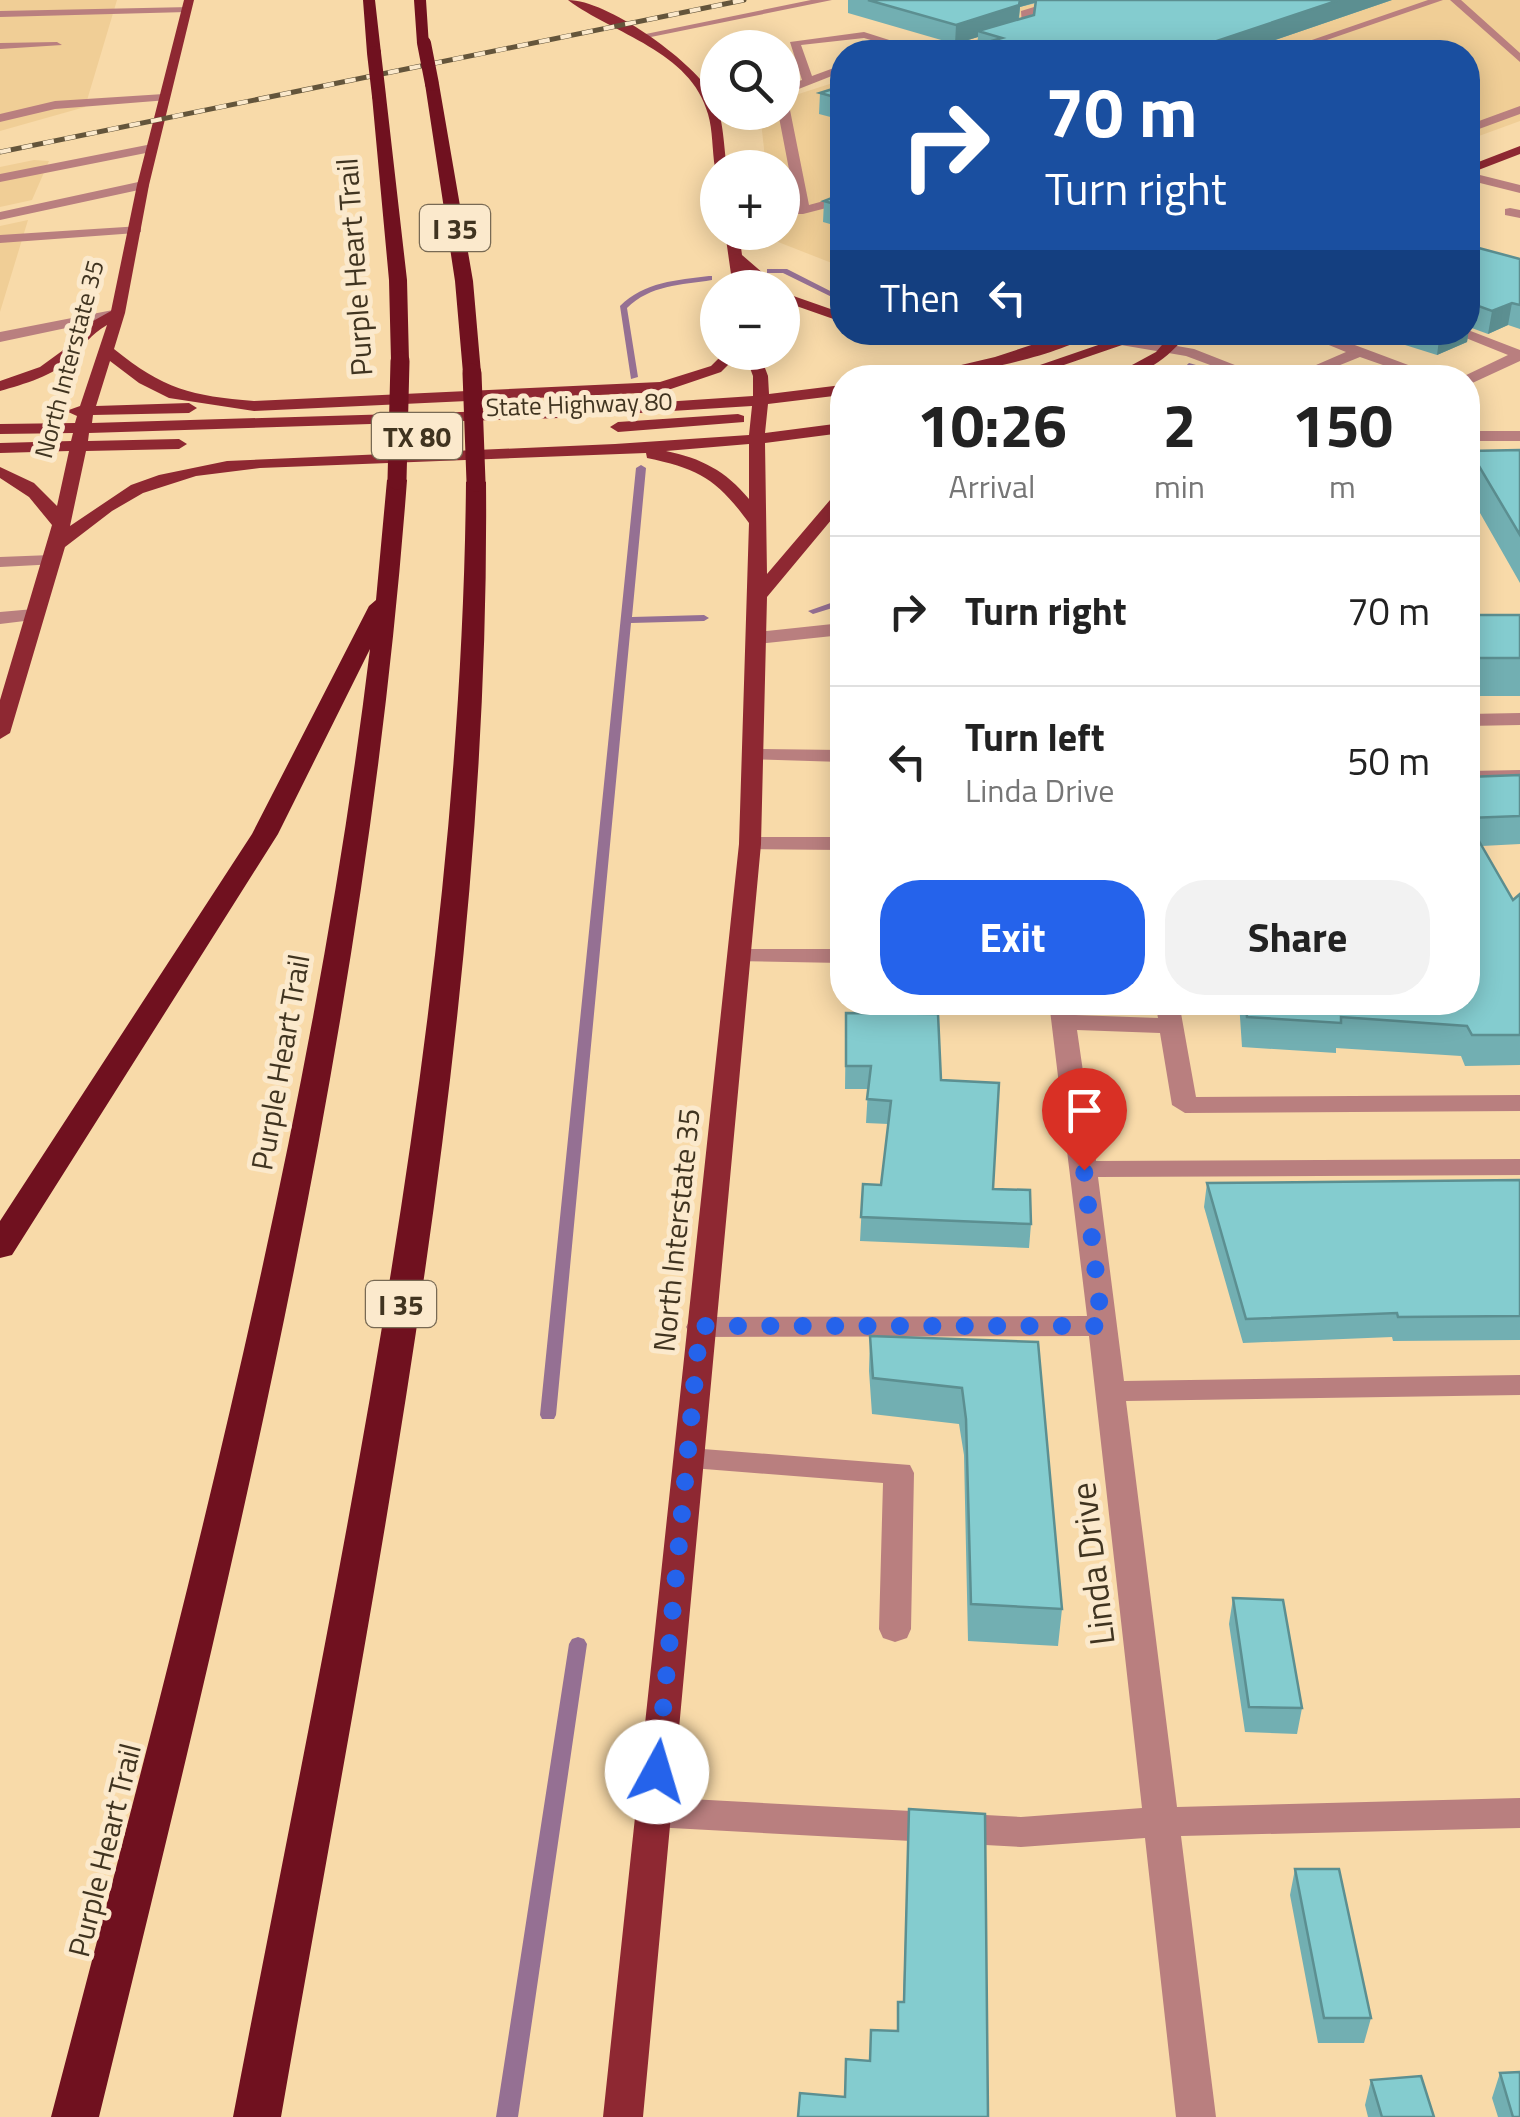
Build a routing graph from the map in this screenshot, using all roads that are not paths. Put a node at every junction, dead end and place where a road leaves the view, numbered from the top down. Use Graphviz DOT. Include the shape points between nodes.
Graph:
graph roads {
  1 [pos="369,0"];
  2 [pos="420,0"];
  3 [pos="573,0"];
  4 [pos="827,0"];
  5 [pos="1068,0"];
  6 [pos="1438,0"];
  7 [pos="1454,0"];
  8 [pos="188,4"];
  9 [pos="0,14"];
  10 [pos="21,14"];
  11 [pos="1502,28"];
  12 [pos="1485,30"];
  13 [pos="641,36"];
  14 [pos="882,40"];
  15 [pos="988,40"];
  16 [pos="1319,40"];
  17 [pos="1,43"];
  18 [pos="57,46"];
  19 [pos="1520,59"];
  20 [pos="830,72"];
  21 [pos="807,79"];
  22 [pos="800,83"];
  23 [pos="700,88"];
  24 [pos="818,93"];
  25 [pos="164,98"];
  26 [pos="800,99"];
  27 [pos="16,102"];
  28 [pos="31,109"];
  29 [pos="1520,110"];
  30 [pos="0,118"];
  31 [pos="1480,122"];
  32 [pos="1486,123"];
  33 [pos="1480,125"];
  34 [pos="788,130"];
  35 [pos="152,148"];
  36 [pos="1520,150"];
  37 [pos="1480,168"];
  38 [pos="1480,177"];
  39 [pos="0,178"];
  40 [pos="143,185"];
  41 [pos="1520,189"];
  42 [pos="830,203"];
  43 [pos="803,210"];
  44 [pos="0,216"];
  45 [pos="136,229"];
  46 [pos="0,238"];
  47 [pos="736,250"];
  48 [pos="738,258"];
  49 [pos="739,270"];
  50 [pos="752,270"];
  51 [pos="800,303"];
  52 [pos="118,313"];
  53 [pos="830,314"];
  54 [pos="1480,322"];
  55 [pos="1520,334"];
  56 [pos="0,337"];
  57 [pos="1480,340"];
  58 [pos="1048,345"];
  59 [pos="1106,345"];
  60 [pos="1119,345"];
  61 [pos="1159,345"];
  62 [pos="1172,345"];
  63 [pos="1339,345"];
  64 [pos="1170,348"];
  65 [pos="107,351"];
  66 [pos="1358,352"];
  67 [pos="978,365"];
  68 [pos="1047,365"];
  69 [pos="1085,365"];
  70 [pos="1138,365"];
  71 [pos="1221,365"];
  72 [pos="1326,365"];
  73 [pos="1397,365"];
  74 [pos="1513,366"];
  75 [pos="713,370"];
  76 [pos="760,370"];
  77 [pos="1480,376"];
  78 [pos="0,386"];
  79 [pos="830,393"];
  80 [pos="254,406"];
  81 [pos="830,408"];
  82 [pos="759,409"];
  83 [pos="0,413"];
  84 [pos="84,420"];
  85 [pos="0,429"];
  86 [pos="830,430"];
  87 [pos="1480,436"];
  88 [pos="1520,436"];
  89 [pos="760,439"];
  90 [pos="0,448"];
  91 [pos="76,448"];
  92 [pos="613,448"];
  93 [pos="0,472"];
  94 [pos="830,511"];
  95 [pos="756,522"];
  96 [pos="61,525"];
  97 [pos="54,553"];
  98 [pos="0,562"];
  99 [pos="390,585"];
  100 [pos="758,596"];
  101 [pos="34,615"];
  102 [pos="0,618"];
  103 [pos="830,631"];
  104 [pos="757,638"];
  105 [pos="6,696"];
  106 [pos="1480,720"];
  107 [pos="1520,720"];
  108 [pos="0,733"];
  109 [pos="754,755"];
  110 [pos="830,756"];
  111 [pos="1520,776"];
  112 [pos="1480,777"];
  113 [pos="750,844"];
  114 [pos="830,844"];
  115 [pos="741,956"];
  116 [pos="830,956"];
  117 [pos="1062,1015"];
  118 [pos="1169,1015"];
  119 [pos="1520,1103"];
  120 [pos="1520,1167"];
  121 [pos="1084,1170"];
  122 [pos="0,1247"];
  123 [pos="700,1326"];
  124 [pos="1102,1326"];
  125 [pos="1520,1386"];
  126 [pos="1110,1391"];
  127 [pos="690,1460"];
  128 [pos="896,1628"];
  129 [pos="653,1812"];
  130 [pos="1520,1812"];
  131 [pos="1160,1822"];
  132 [pos="76,2117"];
  133 [pos="257,2117"];
  134 [pos="623,2117"];
  135 [pos="1196,2117"];
  1 -- 99 [label="highway, Purple Heart Trail / I 35, bridge" via="398,280"];
  2 -- 133 [label="highway, I 35, bridge" via="472,372 475,654 426,1148"];
  3 -- 13 [label="main road"];
  4 -- 13 [label="street"];
  5 -- 15 [label="street" via="1026,13 1028,28"];
  6 -- 16 [label="street"];
  7 -- 12 [label="street"];
  8 -- 10 [label="street"];
  8 -- 25 [label="main road, North Interstate 35"];
  9 -- 10 [label="street"];
  10 -- 17 [label="street"];
  11 -- 12 [label="street"];
  12 -- 19 [label="street"];
  13 -- 23 [label="main road"];
  14 -- 21 [label="street" via="864,35 795,42"];
  17 -- 18 [label="street"];
  20 -- 21 [label="street"];
  21 -- 22 [label="street"];
  24 -- 26 [label="street"];
  25 -- 28 [label="street"];
  25 -- 35 [label="main road, North Interstate 35"];
  27 -- 28 [label="street"];
  28 -- 30 [label="street"];
  29 -- 32 [label="street"];
  31 -- 32 [label="street"];
  32 -- 33 [label="street"];
  34 -- 43 [label="street"];
  35 -- 39 [label="street"];
  35 -- 40 [label="main road, North Interstate 35"];
  36 -- 37 [label="main road"];
  38 -- 41 [label="street"];
  40 -- 44 [label="street"];
  40 -- 45 [label="main road, North Interstate 35"];
  42 -- 43 [label="street"];
  45 -- 46 [label="street"];
  45 -- 52 [label="main road, North Interstate 35"];
  47 -- 48 [label="main road"];
  48 -- 49 [label="main road"];
  48 -- 50 [label="main road"];
  51 -- 53 [label="main road"];
  52 -- 56 [label="street"];
  52 -- 65 [label="main road, North Interstate 35"];
  52 -- 78 [label="main road" via="82,333 45,370"];
  54 -- 55 [label="street"];
  57 -- 74 [label="street" via="1513,351"];
  58 -- 67 [label="main road"];
  59 -- 68 [label="main road"];
  60 -- 69 [label="main road"];
  61 -- 64 [label="street"];
  62 -- 64 [label="main road"];
  63 -- 66 [label="street"];
  64 -- 70 [label="main road"];
  64 -- 71 [label="street"];
  65 -- 80 [label="main road" via="161,392"];
  65 -- 84 [label="main road, North Interstate 35"];
  66 -- 72 [label="street"];
  66 -- 73 [label="street"];
  74 -- 77 [label="street"];
  75 -- 80 [label="main road" via="662,387"];
  76 -- 82 [label="main road, North Interstate 35"];
  79 -- 82 [label="main road, State Highway 80 / TX 80"];
  80 -- 84 [label="main road"];
  81 -- 82 [label="main road, State Highway 80 / TX 80"];
  82 -- 84 [label="main road, State Highway 80 / TX 80"];
  82 -- 89 [label="main road, North Interstate 35"];
  82 -- 91 [label="main road, State Highway 80 / TX 80" via="664,426"];
  83 -- 84 [label="main road"];
  84 -- 85 [label="main road, TX 80"];
  84 -- 91 [label="main road, North Interstate 35"];
  86 -- 89 [label="main road"];
  87 -- 88 [label="street"];
  89 -- 92 [label="main road"];
  89 -- 95 [label="main road, North Interstate 35"];
  90 -- 91 [label="main road, TX 80"];
  91 -- 96 [label="main road, North Interstate 35"];
  92 -- 95 [label="main road" via="704,467 730,483"];
  92 -- 97 [label="main road" via="266,463 193,473 109,504"];
  93 -- 96 [label="main road" via="44,496"];
  94 -- 100 [label="main road"];
  95 -- 100 [label="main road, North Interstate 35"];
  96 -- 97 [label="main road, North Interstate 35"];
  97 -- 98 [label="street"];
  97 -- 101 [label="main road, North Interstate 35"];
  99 -- 122 [label="highway" via="265,834"];
  99 -- 132 [label="highway, Purple Heart Trail / I 35" via="334,986 297,1181 169,1748"];
  100 -- 104 [label="main road, North Interstate 35"];
  101 -- 102 [label="street"];
  101 -- 105 [label="main road, North Interstate 35"];
  103 -- 104 [label="street"];
  104 -- 109 [label="main road, North Interstate 35"];
  105 -- 108 [label="main road, North Interstate 35"];
  106 -- 107 [label="street"];
  109 -- 110 [label="street"];
  109 -- 113 [label="main road, North Interstate 35"];
  111 -- 112 [label="street"];
  113 -- 114 [label="street"];
  113 -- 115 [label="main road, North Interstate 35"];
  115 -- 116 [label="street"];
  115 -- 123 [label="main road, North Interstate 35"];
  117 -- 121 [label="street, Linda Drive"];
  118 -- 119 [label="street" via="1185,1105"];
  120 -- 121 [label="street"];
  121 -- 124 [label="street, Linda Drive"];
  123 -- 124 [label="street"];
  123 -- 127 [label="main road, North Interstate 35"];
  124 -- 126 [label="street, Linda Drive"];
  125 -- 126 [label="street"];
  126 -- 131 [label="street, Linda Drive"];
  127 -- 128 [label="street" via="899,1472"];
  127 -- 129 [label="main road, North Interstate 35"];
  129 -- 131 [label="street" via="1022,1832"];
  129 -- 134 [label="main road, North Interstate 35"];
  130 -- 131 [label="street"];
  131 -- 135 [label="street, Linda Drive"];
}
